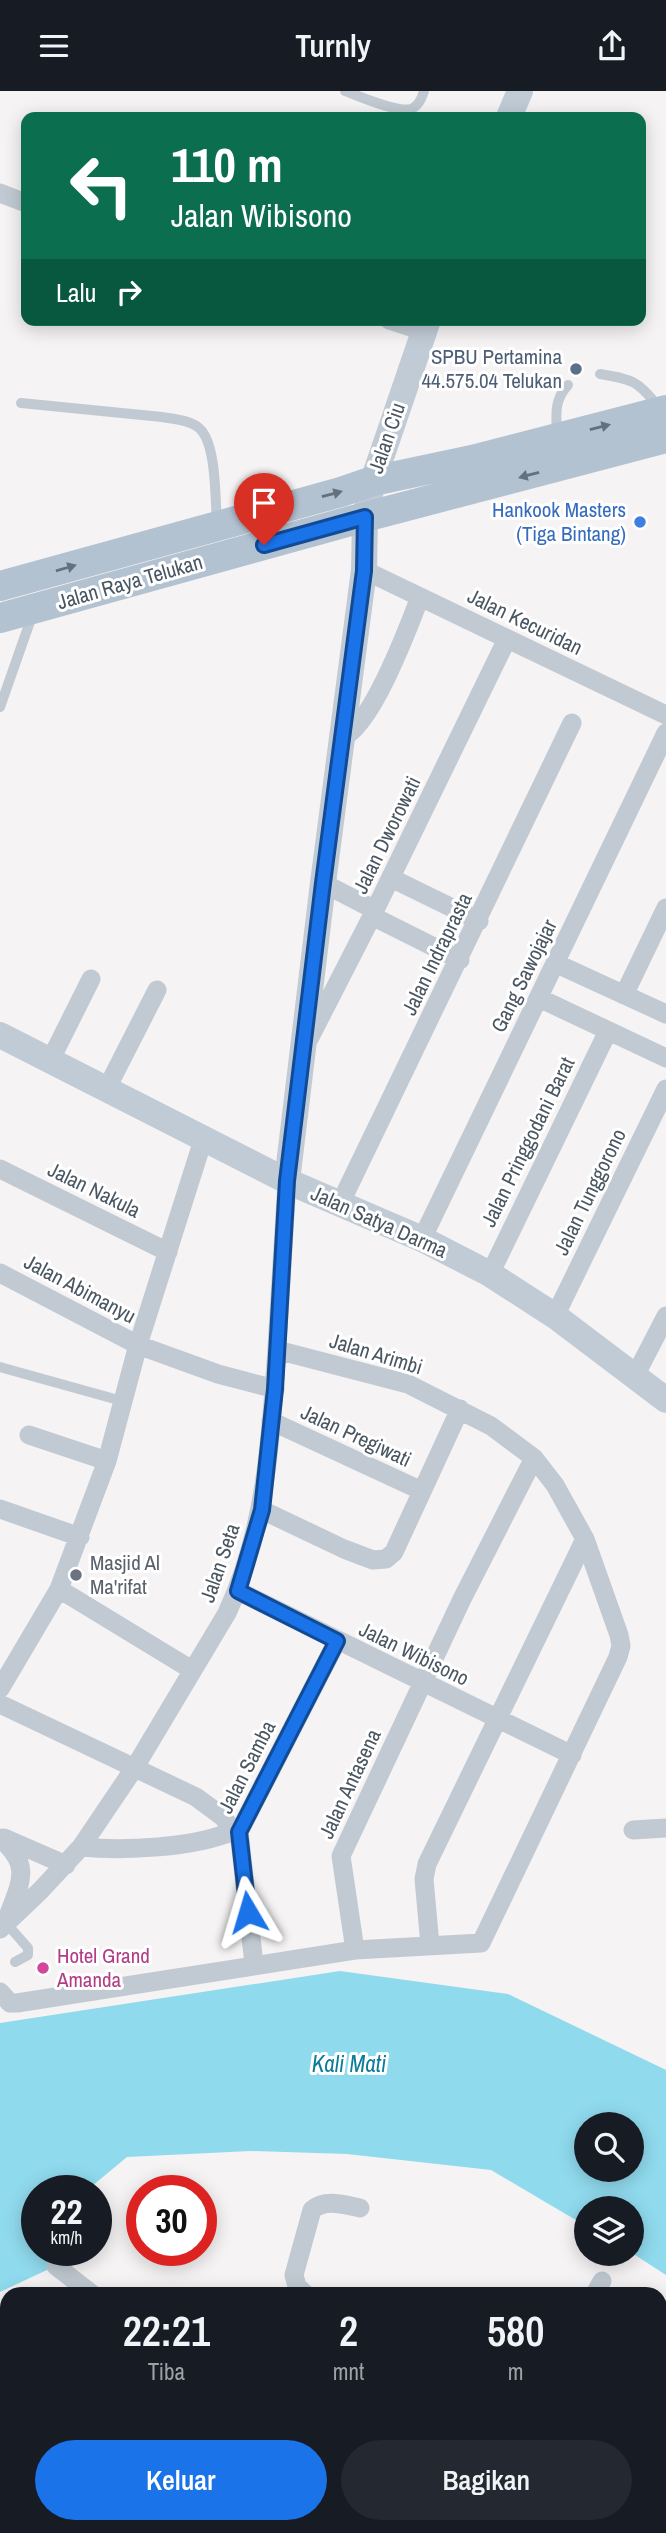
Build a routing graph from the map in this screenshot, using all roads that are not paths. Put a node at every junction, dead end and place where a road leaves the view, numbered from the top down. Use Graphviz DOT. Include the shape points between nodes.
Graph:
graph roads {
  1 [pos="345,91"];
  2 [pos="424,91"];
  3 [pos="0,193"];
  4 [pos="21,200"];
  5 [pos="425,326"];
  6 [pos="600,375"];
  7 [pos="568,385"];
  8 [pos="21,403"];
  9 [pos="665,419"];
  10 [pos="557,437"];
  11 [pos="373,481"];
  12 [pos="365,517"];
  13 [pos="217,525"];
  14 [pos="364,571"];
  15 [pos="0,586"];
  16 [pos="420,597"];
  17 [pos="35,609"];
  18 [pos="0,618"];
  19 [pos="507,639"];
  20 [pos="0,707"];
  21 [pos="666,715"];
  22 [pos="572,723"];
  23 [pos="666,733"];
  24 [pos="342,737"];
  25 [pos="391,878"];
  26 [pos="323,883"];
  27 [pos="666,908"];
  28 [pos="374,913"];
  29 [pos="479,921"];
  30 [pos="460,960"];
  31 [pos="555,963"];
  32 [pos="91,979"];
  33 [pos="157,990"];
  34 [pos="624,995"];
  35 [pos="539,997"];
  36 [pos="666,1014"];
  37 [pos="608,1031"];
  38 [pos="0,1035"];
  39 [pos="304,1049"];
  40 [pos="666,1058"];
  41 [pos="50,1061"];
  42 [pos="666,1089"];
  43 [pos="106,1090"];
  44 [pos="203,1140"];
  45 [pos="0,1169"];
  46 [pos="287,1181"];
  47 [pos="340,1205"];
  48 [pos="422,1239"];
  49 [pos="168,1252"];
  50 [pos="0,1273"];
  51 [pos="489,1274"];
  52 [pos="555,1316"];
  53 [pos="666,1316"];
  54 [pos="138,1345"];
  55 [pos="276,1350"];
  56 [pos="0,1367"];
  57 [pos="634,1378"];
  58 [pos="275,1389"];
  59 [pos="666,1400"];
  60 [pos="122,1401"];
  61 [pos="460,1409"];
  62 [pos="271,1421"];
  63 [pos="29,1435"];
  64 [pos="534,1458"];
  65 [pos="107,1461"];
  66 [pos="422,1491"];
  67 [pos="0,1509"];
  68 [pos="262,1510"];
  69 [pos="80,1537"];
  70 [pos="585,1539"];
  71 [pos="59,1589"];
  72 [pos="238,1591"];
  73 [pos="337,1641"];
  74 [pos="192,1670"];
  75 [pos="422,1683"];
  76 [pos="0,1689"];
  77 [pos="0,1704"];
  78 [pos="498,1719"];
  79 [pos="572,1755"];
  80 [pos="135,1767"];
  81 [pos="666,1828"];
  82 [pos="633,1830"];
  83 [pos="236,1832"];
  84 [pos="0,1837"];
  85 [pos="81,1847"];
  86 [pos="66,1865"];
  87 [pos="3,1926"];
  88 [pos="430,1945"];
  89 [pos="355,1950"];
  90 [pos="15,1962"];
  91 [pos="254,1964"];
  92 [pos="0,1992"];
  93 [pos="360,2209"];
  94 [pos="55,2266"];
  95 [pos="83,2287"];
  96 [pos="298,2287"];
  1 -- 2 [label="lane" via="401,109 413,109"];
  3 -- 4 [label="street"];
  5 -- 11 [label="street, Jalan Ciu"];
  6 -- 9 [label="lane" via="640,385"];
  7 -- 10 [label="lane" via="555,407"];
  8 -- 13 [label="lane" via="162,417 200,428 210,445"];
  10 -- 9 [label="main road, Jalan Raya Telukan, one-way"];
  9 -- 12 [label="main road, Jalan Raya Telukan, one-way"];
  10 -- 11 [label="main road, Jalan Raya Telukan"];
  11 -- 12 [label="street, Jalan Ciu"];
  13 -- 11 [label="main road, Jalan Raya Telukan, one-way"];
  12 -- 14 [label="street, Jalan Ciu"];
  12 -- 17 [label="main road, Jalan Raya Telukan"];
  15 -- 13 [label="main road, Jalan Raya Telukan, one-way"];
  14 -- 16 [label="street, Jalan Kecuridan"];
  14 -- 24 [label="street, Jalan Ciu"];
  16 -- 19 [label="street, Jalan Kecuridan"];
  16 -- 24 [label="street" via="371,706 353,733"];
  17 -- 18 [label="main road, Jalan Raya Telukan"];
  17 -- 20 [label="lane"];
  19 -- 21 [label="street, Jalan Kecuridan"];
  19 -- 25 [label="street, Jalan Dworowati"];
  22 -- 29 [label="street, Jalan Indraprasta"];
  23 -- 31 [label="street, Gang Sawojajar"];
  24 -- 26 [label="street, Jalan Ciu"];
  25 -- 28 [label="street, Jalan Dworowati"];
  25 -- 29 [label="street"];
  26 -- 28 [label="street"];
  26 -- 39 [label="street, Jalan Ciu"];
  27 -- 34 [label="street"];
  28 -- 30 [label="street"];
  28 -- 39 [label="street, Jalan Dworowati"];
  29 -- 30 [label="street, Jalan Indraprasta"];
  30 -- 47 [label="street, Jalan Indraprasta"];
  31 -- 34 [label="street"];
  31 -- 35 [label="street, Gang Sawojajar"];
  32 -- 41 [label="street"];
  33 -- 43 [label="street"];
  34 -- 36 [label="street"];
  35 -- 37 [label="street"];
  35 -- 48 [label="street, Gang Sawojajar"];
  37 -- 40 [label="street"];
  37 -- 51 [label="street, Jalan Pringgodani Barat"];
  38 -- 41 [label="street, Jalan Satya Darma"];
  39 -- 46 [label="street, Jalan Ciu"];
  41 -- 43 [label="street, Jalan Satya Darma"];
  42 -- 52 [label="street, Jalan Tunggorono"];
  43 -- 44 [label="street, Jalan Satya Darma"];
  44 -- 46 [label="street, Jalan Satya Darma"];
  44 -- 49 [label="street"];
  45 -- 49 [label="street, Jalan Nakula"];
  46 -- 47 [label="street, Jalan Satya Darma"];
  46 -- 55 [label="street, Jalan Seta"];
  47 -- 48 [label="street, Jalan Satya Darma"];
  48 -- 51 [label="street, Jalan Satya Darma"];
  49 -- 54 [label="street"];
  50 -- 54 [label="street, Jalan Abimanyu"];
  51 -- 52 [label="street, Jalan Satya Darma"];
  52 -- 57 [label="street, Jalan Satya Darma"];
  53 -- 57 [label="street"];
  54 -- 58 [label="street, Jalan Abimanyu"];
  54 -- 60 [label="street"];
  55 -- 58 [label="street, Jalan Seta"];
  55 -- 61 [label="street, Jalan Arimbi" via="408,1384"];
  56 -- 60 [label="lane"];
  57 -- 59 [label="street, Jalan Satya Darma"];
  58 -- 62 [label="street, Jalan Seta"];
  60 -- 65 [label="street"];
  61 -- 64 [label="street, Jalan Arimbi"];
  61 -- 66 [label="street"];
  62 -- 66 [label="street, Jalan Pregiwati"];
  62 -- 68 [label="street, Jalan Seta"];
  63 -- 65 [label="street"];
  64 -- 70 [label="street, Jalan Arimbi"];
  64 -- 75 [label="street, Jalan Antasena"];
  65 -- 69 [label="street"];
  66 -- 68 [label="street" via="394,1552 386,1559 373,1560 344,1549"];
  67 -- 69 [label="street"];
  68 -- 72 [label="street, Jalan Seta"];
  69 -- 71 [label="street"];
  70 -- 78 [label="street"];
  70 -- 79 [label="street, Jalan Arimbi" via="621,1646"];
  71 -- 74 [label="street"];
  71 -- 76 [label="street"];
  72 -- 73 [label="street, Jalan Wibisono"];
  72 -- 74 [label="street, Jalan Seta"];
  73 -- 75 [label="street, Jalan Wibisono"];
  73 -- 83 [label="street, Jalan Samba"];
  74 -- 80 [label="street, Jalan Seta"];
  75 -- 78 [label="street, Jalan Wibisono"];
  75 -- 89 [label="street, Jalan Antasena" via="341,1856"];
  77 -- 80 [label="street"];
  78 -- 79 [label="street, Jalan Wibisono"];
  78 -- 88 [label="street" via="424,1872"];
  79 -- 88 [label="street, Jalan Arimbi" via="484,1941"];
  80 -- 83 [label="street" via="211,1806"];
  80 -- 85 [label="street, Jalan Seta"];
  81 -- 82 [label="street"];
  83 -- 85 [label="street" via="198,1842 113,1850"];
  83 -- 91 [label="street, Jalan Samba"];
  84 -- 86 [label="street"];
  84 -- 87 [label="street" via="21,1862 20,1883"];
  85 -- 86 [label="street, Jalan Seta"];
  86 -- 87 [label="street, Jalan Seta"];
  87 -- 90 [label="lane" via="28,1948 28,1955"];
  88 -- 89 [label="street"];
  89 -- 91 [label="street"];
  91 -- 92 [label="street" via="17,2003 10,2003"];
  93 -- 96 [label="street" via="329,2202 312,2210 294,2275"];
  94 -- 95 [label="street"];
}
